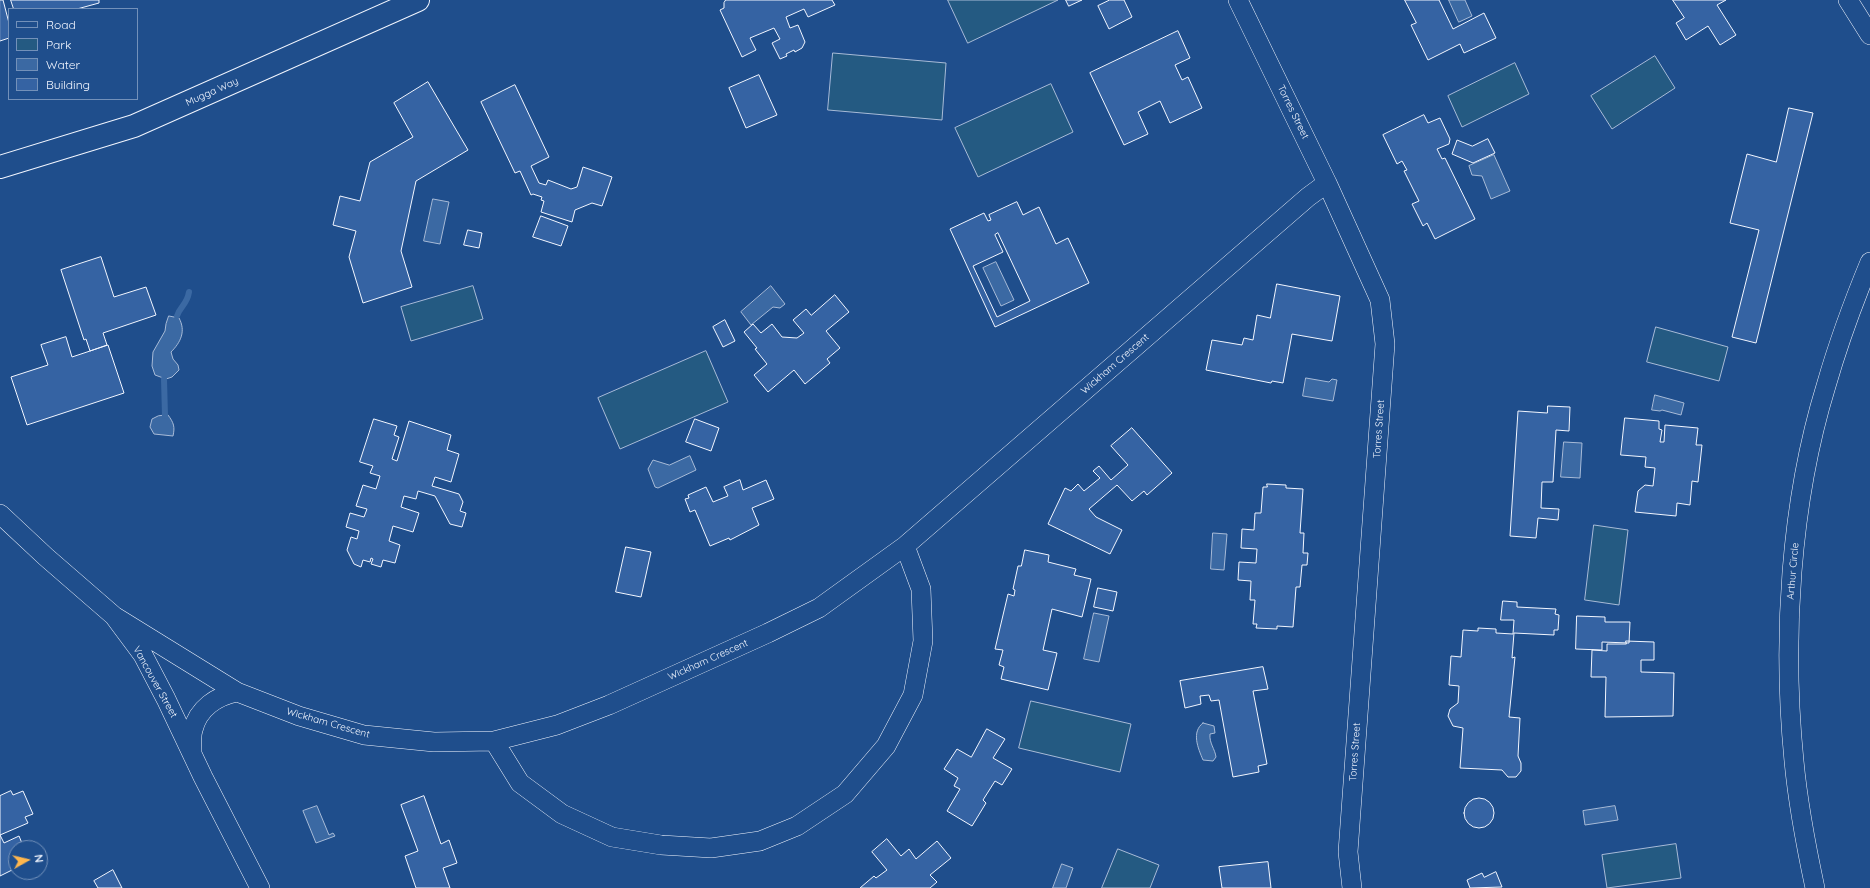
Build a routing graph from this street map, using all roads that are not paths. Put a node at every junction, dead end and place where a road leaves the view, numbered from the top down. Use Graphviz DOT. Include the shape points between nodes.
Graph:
graph roads {
  1 [pos="418,0"];
  2 [pos="1238,0"];
  3 [pos="1848,0"];
  4 [pos="1870,35"];
  5 [pos="0,167"];
  6 [pos="1326,182"];
  7 [pos="1870,262"];
  8 [pos="0,514"];
  9 [pos="905,546"];
  10 [pos="114,616"];
  11 [pos="237,692"];
  12 [pos="494,741"];
  13 [pos="192,755"];
  14 [pos="260,888"];
  15 [pos="1352,888"];
  16 [pos="1815,888"];
  1 -- 5 [label="main road, Mugga Way" via="134,126"];
  2 -- 6 [label="street, Torres Street"];
  3 -- 4 [label="street"];
  6 -- 9 [label="street, Wickham Crescent"];
  6 -- 15 [label="street, Torres Street" via="1380,300 1385,344 1348,852"];
  7 -- 16 [label="street, Arthur Circle" via="1840,341 1813,435 1804,478 1792,583 1788,639 1794,763"];
  8 -- 10 [label="street, Vancouver Street"];
  9 -- 12 [label="street, Wickham Crescent" via="819,608 774,630 609,705 557,725"];
  9 -- 12 [label="street" via="921,589 923,641 913,695 886,746 845,794 797,826 760,841 711,848 661,845 612,837 562,814 520,783"];
  10 -- 11 [label="street, Wickham Crescent"];
  10 -- 13 [label="street, Vancouver Street" via="143,655"];
  11 -- 12 [label="street, Wickham Crescent" via="299,716 364,735 434,742"];
  11 -- 13 [label="street" via="217,698 204,709 192,730"];
  13 -- 14 [label="street, Vancouver Street"];
}
